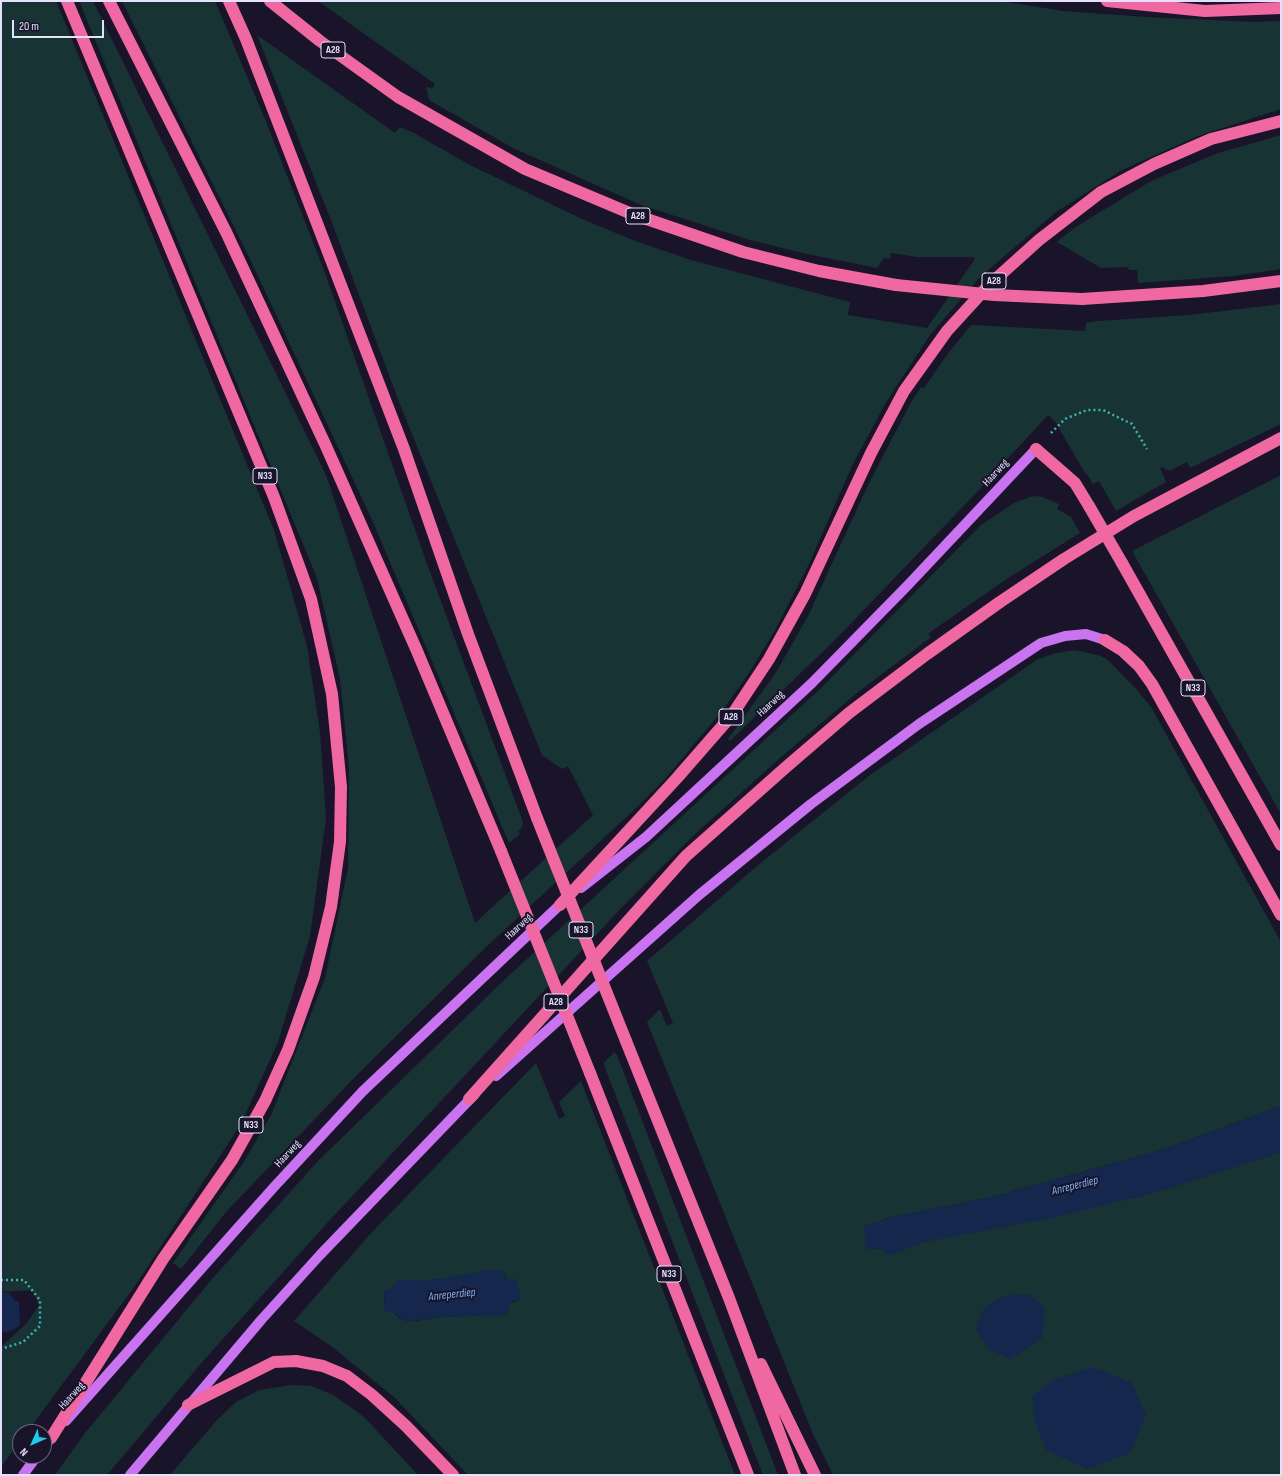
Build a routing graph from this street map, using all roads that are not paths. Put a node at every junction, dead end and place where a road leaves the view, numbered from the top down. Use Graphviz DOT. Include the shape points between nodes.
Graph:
graph roads {
  1 [pos="67,1"];
  2 [pos="109,1"];
  3 [pos="229,1"];
  4 [pos="270,1"];
  5 [pos="1107,1"];
  6 [pos="1281,8"];
  7 [pos="1281,121"];
  8 [pos="1281,281"];
  9 [pos="1281,438"];
  10 [pos="1036,449"];
  11 [pos="1105,640"];
  12 [pos="1281,845"];
  13 [pos="560,904"];
  14 [pos="1281,915"];
  15 [pos="469,1100"];
  16 [pos="729,1298"];
  17 [pos="188,1405"];
  18 [pos="52,1434"];
  19 [pos="52,1436"];
  20 [pos="31,1464"];
  21 [pos="23,1475"];
  22 [pos="130,1475"];
  23 [pos="453,1475"];
  24 [pos="748,1475"];
  25 [pos="795,1475"];
  26 [pos="815,1475"];
  1 -- 18 [label="highway, N33" via="274,497 311,599 332,694 341,787 340,842 330,907 314,977 288,1050 265,1101 232,1160 163,1259"];
  2 -- 24 [label="highway, N33, bridge" via="226,232 325,444 417,651 590,1073"];
  3 -- 16 [label="highway, N33, bridge" via="246,39 404,449 470,642 537,818"];
  4 -- 8 [label="highway, A28, bridge" via="398,97 525,168 632,214 744,252 819,271 896,285 994,295 1082,299 1203,291"];
  5 -- 6 [label="highway" via="1205,11"];
  7 -- 13 [label="highway, A28" via="1211,139 1154,164 1101,192 1039,240 989,285 947,331 904,391 871,453 805,594 769,659 732,715"];
  9 -- 15 [label="highway, A28" via="1134,516 1064,558 933,649 849,713 686,856"];
  10 -- 12 [label="highway, N33, bridge" via="1075,483"];
  10 -- 13 [label="main road, Haarweg" via="812,683 646,837"];
  11 -- 14 [label="highway" via="1134,661 1152,684"];
  11 -- 15 [label="main road" via="1086,634 1065,636 1041,643 918,724 811,804 700,895"];
  13 -- 19 [label="main road, Haarweg" via="363,1091"];
  15 -- 17 [label="main road" via="320,1255"];
  16 -- 25 [label="highway, N33"];
  16 -- 26 [label="highway, N33"];
  17 -- 22 [label="main road"];
  17 -- 23 [label="highway" via="274,1362 296,1361 323,1366 347,1376 372,1394"];
  20 -- 21 [label="main road"];
}
